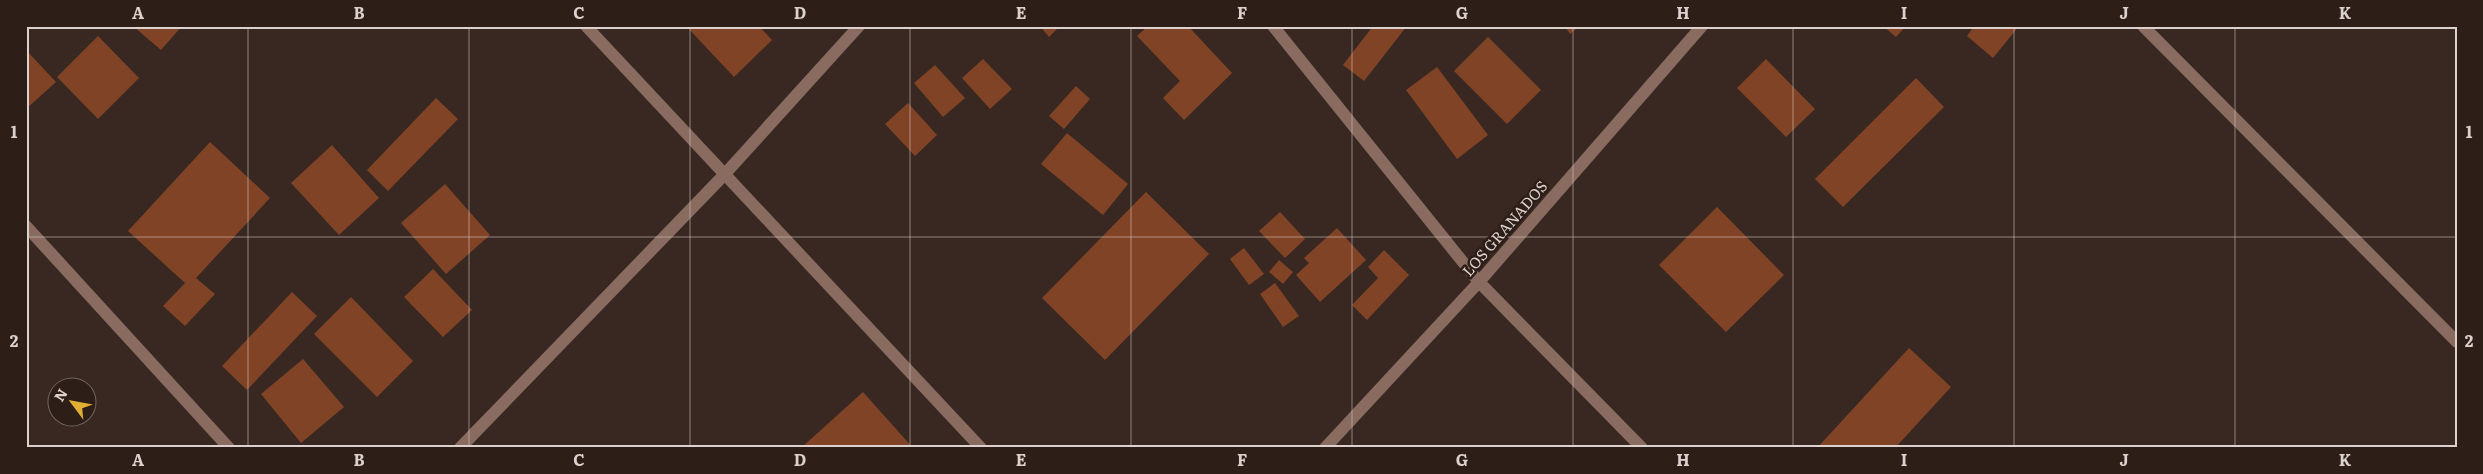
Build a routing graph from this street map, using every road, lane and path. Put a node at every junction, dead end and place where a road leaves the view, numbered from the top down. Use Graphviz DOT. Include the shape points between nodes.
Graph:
graph roads {
  1 [pos="586,26"];
  2 [pos="859,26"];
  3 [pos="1273,26"];
  4 [pos="1702,26"];
  5 [pos="2143,26"];
  6 [pos="724,175"];
  7 [pos="26,226"];
  8 [pos="1479,282"];
  9 [pos="2457,342"];
  10 [pos="229,448"];
  11 [pos="460,448"];
  12 [pos="981,448"];
  13 [pos="1325,448"];
  14 [pos="1642,448"];
  1 -- 6 [label="street"];
  2 -- 6 [label="street"];
  3 -- 8 [label="street"];
  4 -- 8 [label="street, LOS GRANADOS"];
  5 -- 9 [label="street"];
  6 -- 11 [label="street"];
  6 -- 12 [label="street"];
  7 -- 10 [label="street"];
  8 -- 13 [label="street, LOS GRANADOS"];
  8 -- 14 [label="street"];
}
